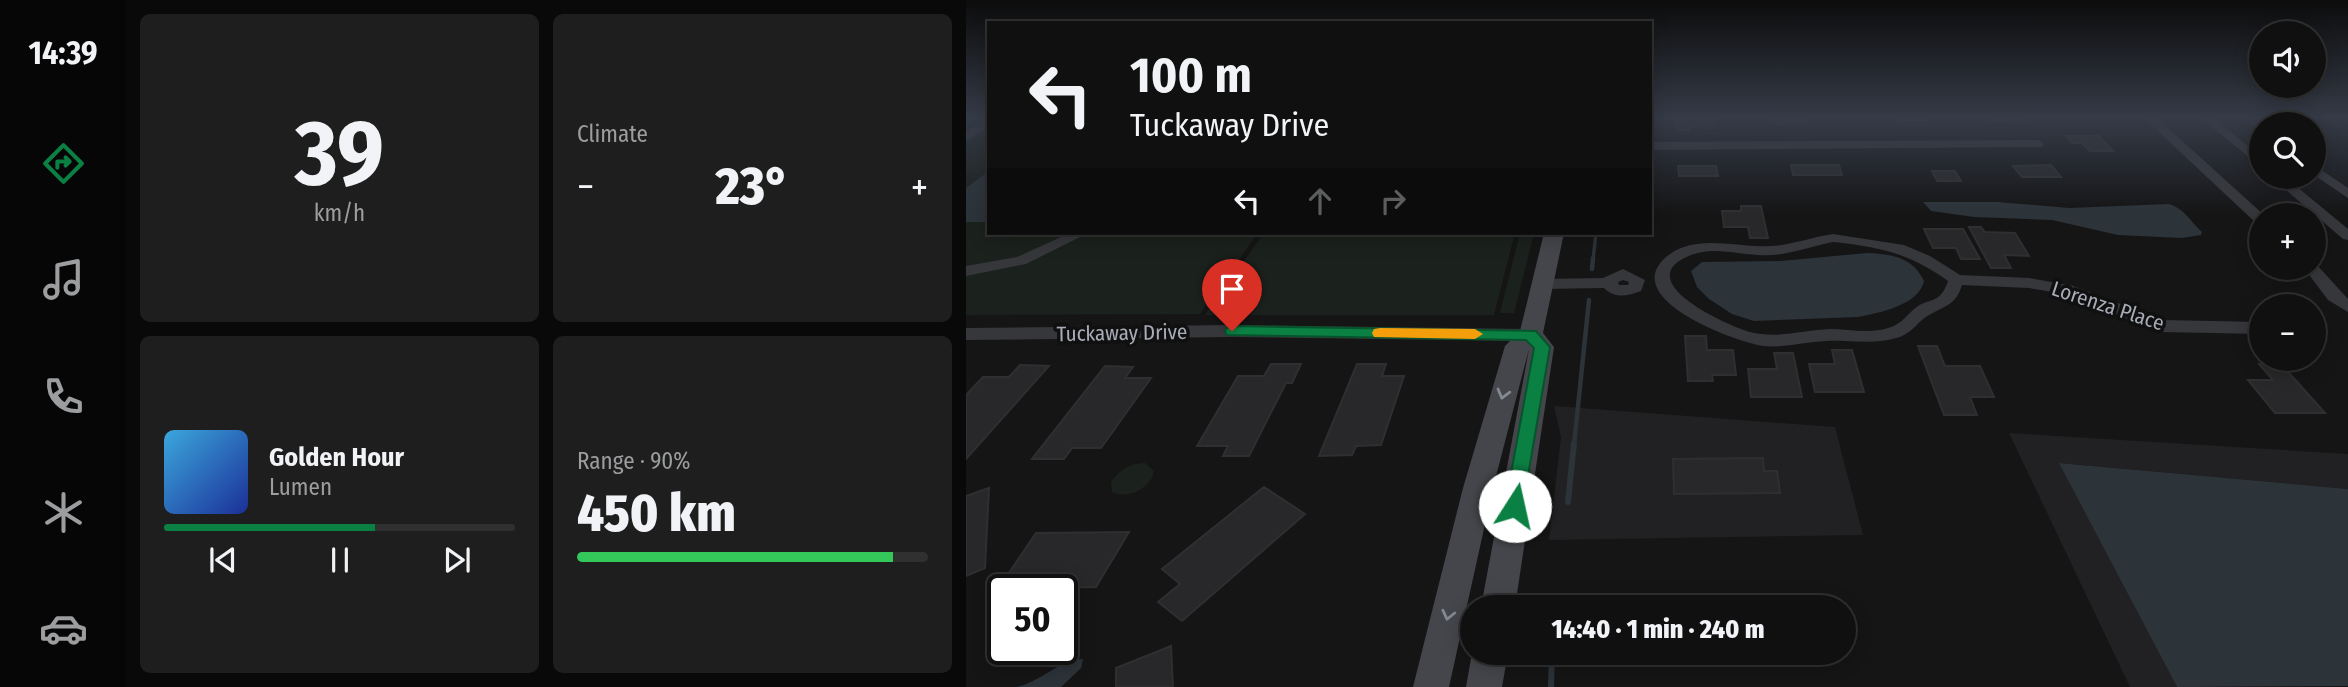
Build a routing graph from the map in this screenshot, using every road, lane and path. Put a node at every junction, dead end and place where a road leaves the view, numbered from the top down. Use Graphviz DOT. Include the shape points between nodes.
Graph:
graph roads {
  1 [pos="2185,150"];
  2 [pos="2326,178"];
  3 [pos="2291,189"];
  4 [pos="2348,194"];
  5 [pos="2249,209"];
  6 [pos="1077,235"];
  7 [pos="1554,235"];
  8 [pos="2348,236"];
  9 [pos="966,271"];
  10 [pos="1664,271"];
  11 [pos="2321,280"];
  12 [pos="1956,281"];
  13 [pos="1635,283"];
  14 [pos="1542,284"];
  15 [pos="1667,292"];
  16 [pos="2348,307"];
  17 [pos="2249,328"];
  18 [pos="974,334"];
  19 [pos="1531,335"];
  20 [pos="966,350"];
  21 [pos="1500,595"];
  22 [pos="1488,665"];
  23 [pos="1431,687"];
  24 [pos="1484,687"];
  1 -- 5 [label="street"];
  2 -- 4 [label="street"];
  3 -- 8 [label="street"];
  6 -- 9 [label="street" via="1021,261"];
  7 -- 14 [label="main road"];
  10 -- 12 [label="street" via="1681,254 1696,248 1771,251 1833,239 1888,244 1920,255"];
  10 -- 13 [label="street"];
  10 -- 15 [label="street"];
  11 -- 16 [label="street"];
  12 -- 15 [label="street" via="1945,304 1920,312 1914,323 1889,335 1868,338 1754,339 1700,317"];
  12 -- 17 [label="street, Lorenza Place" via="2029,283 2067,290 2161,326"];
  13 -- 14 [label="street" via="1619,275 1609,283"];
  13 -- 15 [label="street"];
  14 -- 19 [label="main road"];
  18 -- 19 [label="street, Tuckaway Drive"];
  18 -- 20 [label="street"];
  19 -- 21 [label="main road" via="1542,347"];
  19 -- 23 [label="main road, one-way" via="1517,346"];
  22 -- 24 [label="main road"];
}
